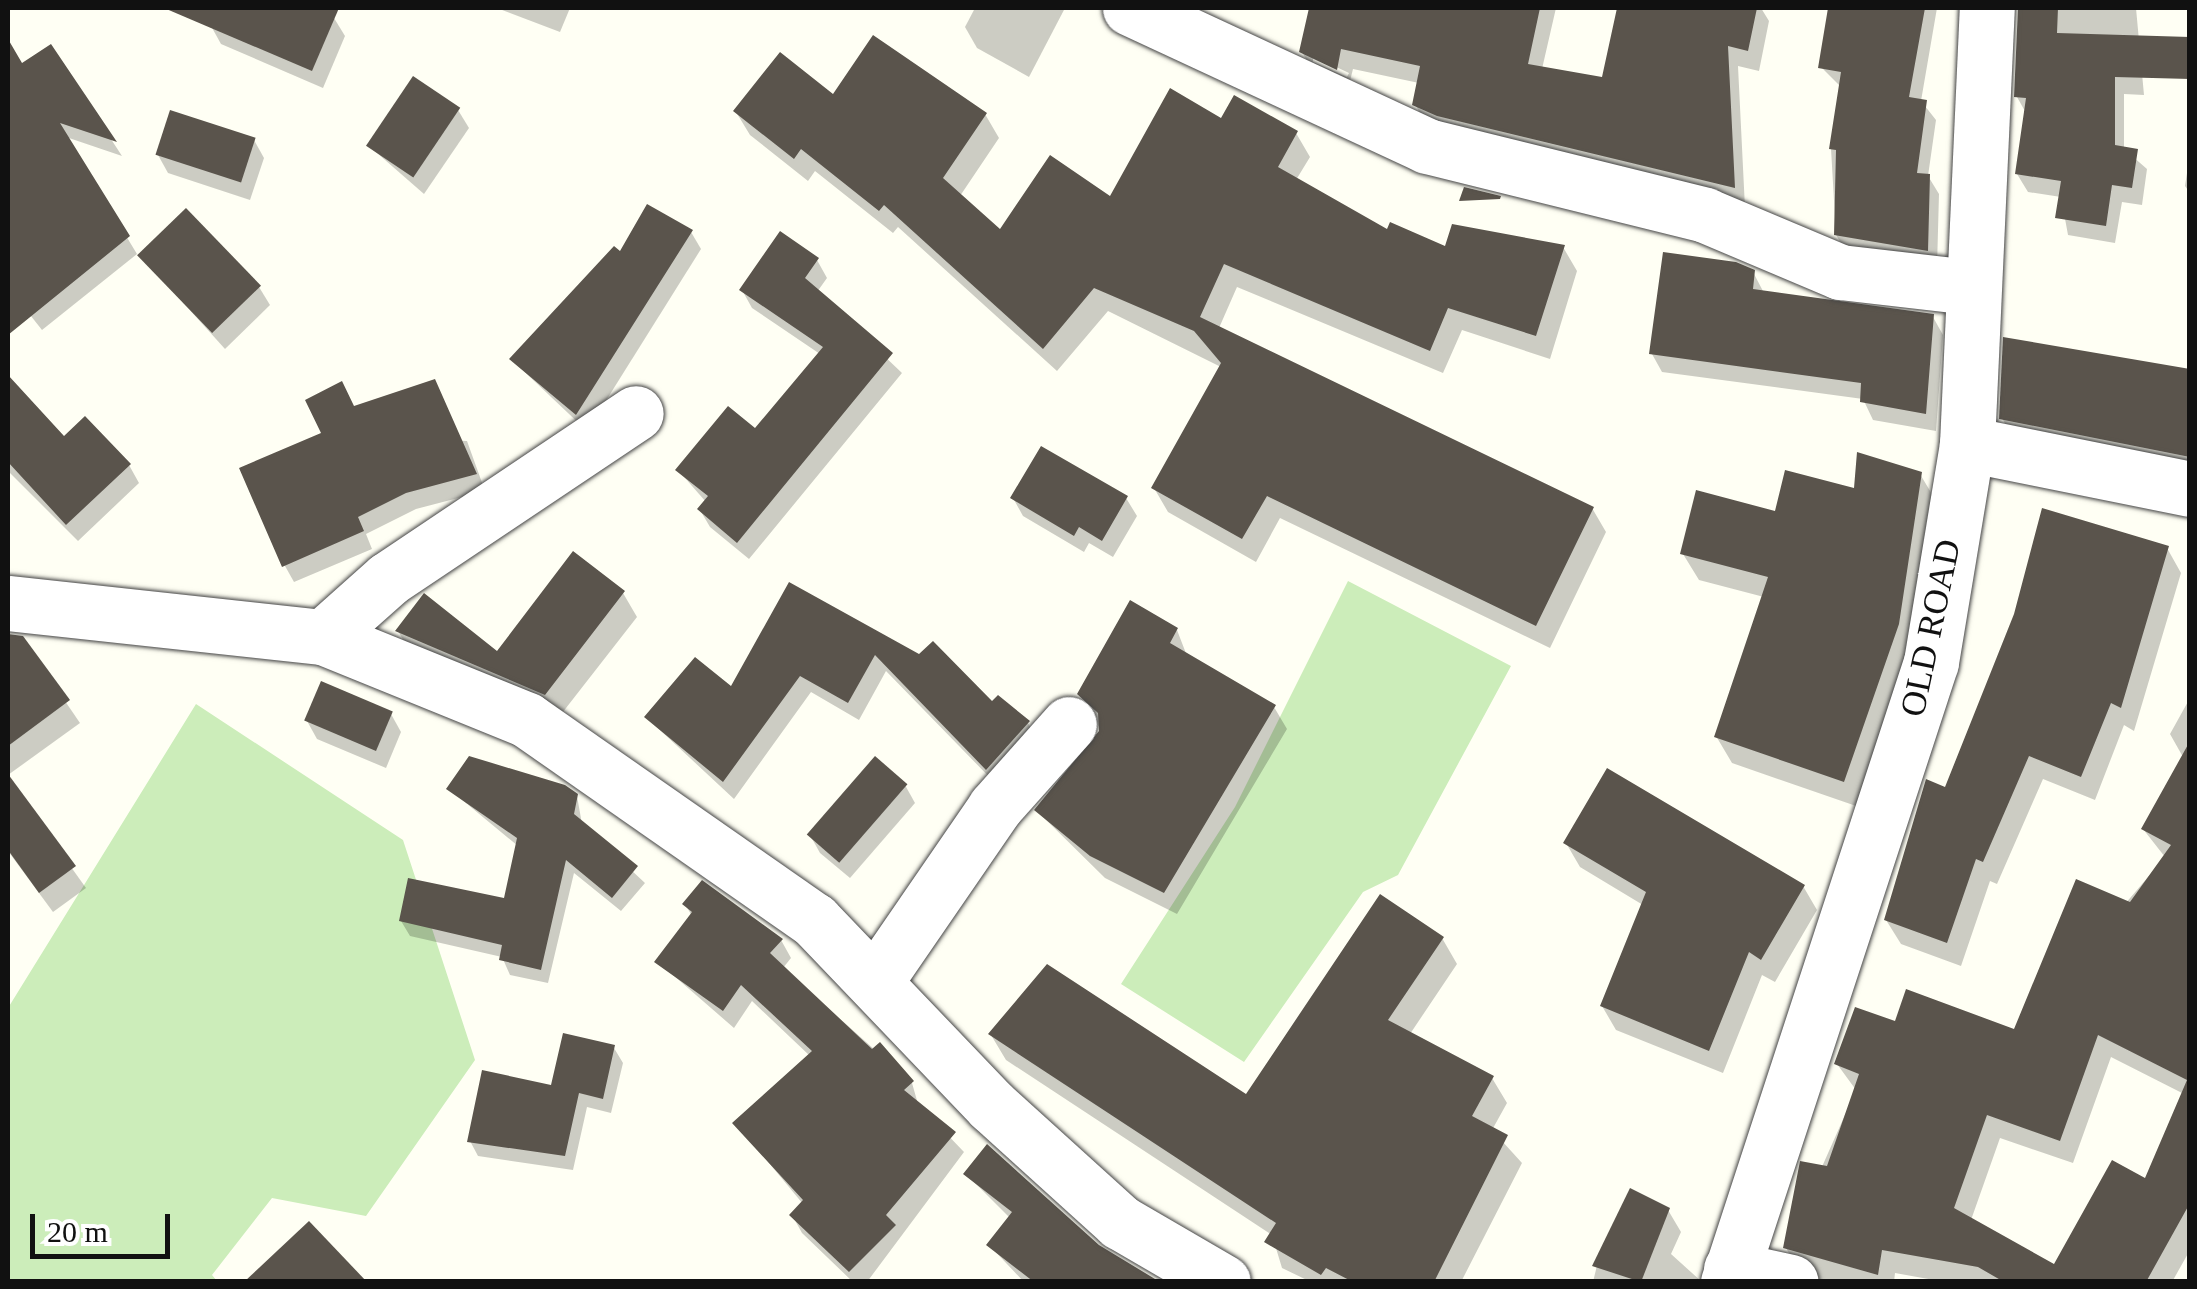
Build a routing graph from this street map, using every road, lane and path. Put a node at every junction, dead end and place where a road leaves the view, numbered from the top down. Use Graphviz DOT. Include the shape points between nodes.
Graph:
graph roads {
  1 [pos="1130,8"];
  2 [pos="1988,8"];
  3 [pos="1970,287"];
  4 [pos="636,413"];
  5 [pos="1967,444"];
  6 [pos="2190,490"];
  7 [pos="8,604"];
  8 [pos="322,637"];
  9 [pos="1069,724"];
  10 [pos="877,979"];
  11 [pos="1730,1275"];
  12 [pos="1224,1282"];
  13 [pos="1790,1282"];
  1 -- 3 [label="street" via="1427,146 1705,215 1840,272"];
  2 -- 3 [label="street, OLD ROAD"];
  3 -- 5 [label="street, OLD ROAD"];
  4 -- 8 [label="street" via="388,580"];
  5 -- 6 [label="street"];
  5 -- 11 [label="street, OLD ROAD" via="1931,662"];
  7 -- 8 [label="street"];
  8 -- 10 [label="street" via="527,720 814,920"];
  9 -- 10 [label="street" via="995,807"];
  10 -- 12 [label="street" via="992,1106 1120,1222"];
  11 -- 13 [label="street"];
}
